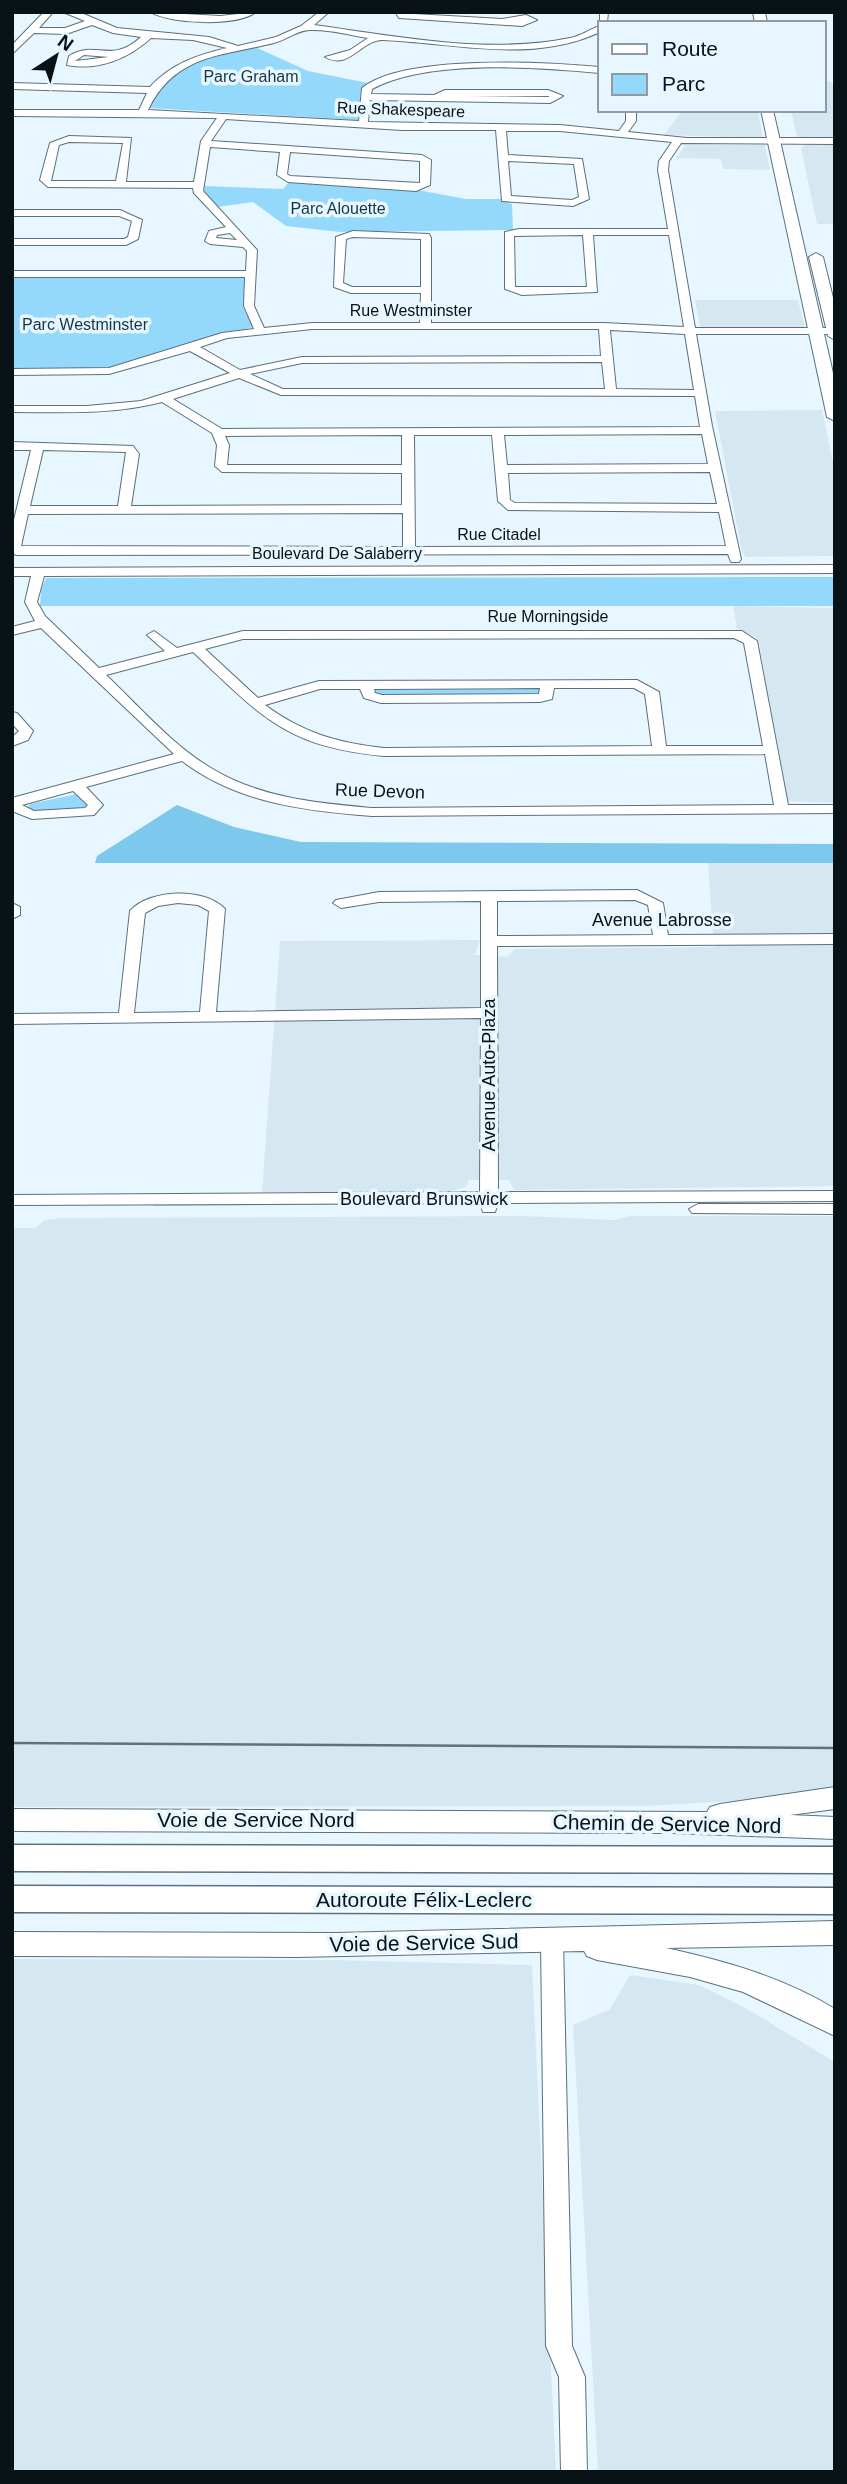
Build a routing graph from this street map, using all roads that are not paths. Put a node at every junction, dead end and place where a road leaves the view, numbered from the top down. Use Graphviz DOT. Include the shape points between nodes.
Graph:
graph roads {
  1 [pos="49,12"];
  2 [pos="67,12"];
  3 [pos="154,12"];
  4 [pos="252,12"];
  5 [pos="325,12"];
  6 [pos="400,14"];
  7 [pos="505,21"];
  8 [pos="91,22"];
  9 [pos="309,27"];
  10 [pos="32,30"];
  11 [pos="598,30"];
  12 [pos="149,35"];
  13 [pos="377,36"];
  14 [pos="513,46"];
  15 [pos="239,49"];
  16 [pos="12,51"];
  17 [pos="352,52"];
  18 [pos="120,55"];
  19 [pos="502,68"];
  20 [pos="598,70"];
  21 [pos="13,86"];
  22 [pos="153,90"];
  23 [pos="363,97"];
  24 [pos="436,98"];
  25 [pos="631,112"];
  26 [pos="767,112"];
  27 [pos="12,113"];
  28 [pos="142,113"];
  29 [pos="224,115"];
  30 [pos="363,125"];
  31 [pos="785,125"];
  32 [pos="501,128"];
  33 [pos="622,134"];
  34 [pos="678,140"];
  35 [pos="774,141"];
  36 [pos="835,141"];
  37 [pos="205,144"];
  38 [pos="790,147"];
  39 [pos="285,150"];
  40 [pos="503,158"];
  41 [pos="121,184"];
  42 [pos="198,185"];
  43 [pos="12,213"];
  44 [pos="233,229"];
  45 [pos="588,232"];
  46 [pos="674,232"];
  47 [pos="812,240"];
  48 [pos="12,242"];
  49 [pos="247,244"];
  50 [pos="12,274"];
  51 [pos="251,274"];
  52 [pos="426,290"];
  53 [pos="425,325"];
  54 [pos="604,326"];
  55 [pos="260,331"];
  56 [pos="690,331"];
  57 [pos="816,331"];
  58 [pos="834,332"];
  59 [pos="190,346"];
  60 [pos="607,359"];
  61 [pos="12,372"];
  62 [pos="238,373"];
  63 [pos="611,393"];
  64 [pos="700,393"];
  65 [pos="165,399"];
  66 [pos="12,409"];
  67 [pos="835,416"];
  68 [pos="707,430"];
  69 [pos="408,431"];
  70 [pos="498,431"];
  71 [pos="219,433"];
  72 [pos="12,446"];
  73 [pos="38,446"];
  74 [pos="714,468"];
  75 [pos="408,469"];
  76 [pos="502,469"];
  77 [pos="722,508"];
  78 [pos="408,509"];
  79 [pos="23,510"];
  80 [pos="124,510"];
  81 [pos="409,551"];
  82 [pos="733,556"];
  83 [pos="835,561"];
  84 [pos="663,569"];
  85 [pos="835,569"];
  86 [pos="12,572"];
  87 [pos="38,572"];
  88 [pos="44,623"];
  89 [pos="12,631"];
  90 [pos="154,635"];
  91 [pos="195,647"];
  92 [pos="175,653"];
  93 [pos="97,673"];
  94 [pos="256,703"];
  95 [pos="12,716"];
  96 [pos="12,742"];
  97 [pos="771,750"];
  98 [pos="660,751"];
  99 [pos="183,756"];
  100 [pos="78,787"];
  101 [pos="12,804"];
  102 [pos="782,809"];
  103 [pos="835,809"];
  104 [pos="489,897"];
  105 [pos="341,903"];
  106 [pos="12,907"];
  107 [pos="12,915"];
  108 [pos="835,939"];
  109 [pos="661,940"];
  110 [pos="490,941"];
  111 [pos="488,1013"];
  112 [pos="126,1017"];
  113 [pos="208,1017"];
  114 [pos="12,1019"];
  115 [pos="835,1196"];
  116 [pos="12,1200"];
  117 [pos="489,1204"];
  118 [pos="835,1209"];
  119 [pos="12,1211"];
  120 [pos="835,1798"];
  121 [pos="12,1820"];
  122 [pos="499,1820"];
  123 [pos="672,1822"];
  124 [pos="835,1828"];
  125 [pos="12,1858"];
  126 [pos="835,1860"];
  127 [pos="12,1899"];
  128 [pos="835,1901"];
  129 [pos="835,1933"];
  130 [pos="552,1941"];
  131 [pos="12,1944"];
  132 [pos="835,2024"];
  133 [pos="574,2472"];
  1 -- 10 [label="street"];
  2 -- 8 [label="street"];
  3 -- 4 [label="street" via="228,19 244,18"];
  5 -- 9 [label="street"];
  6 -- 7 [label="street"];
  6 -- 13 [label="street"];
  8 -- 10 [label="street" via="66,31"];
  8 -- 12 [label="street" via="115,31"];
  9 -- 13 [label="street"];
  9 -- 15 [label="street"];
  10 -- 16 [label="street"];
  11 -- 14 [label="street" via="591,35 596,40 591,44"];
  12 -- 15 [label="street" via="214,40"];
  12 -- 18 [label="street"];
  13 -- 14 [label="street"];
  13 -- 17 [label="street"];
  14 -- 19 [label="street"];
  15 -- 22 [label="street" via="176,68"];
  19 -- 20 [label="street"];
  19 -- 23 [label="street" via="406,71 377,81"];
  21 -- 22 [label="street"];
  22 -- 28 [label="street"];
  23 -- 24 [label="street"];
  23 -- 30 [label="street"];
  24 -- 24 [label="street" via="550,100 558,96 445,93"];
  25 -- 33 [label="street"];
  26 -- 35 [label="main road"];
  27 -- 28 [label="street, Rue Shakespeare"];
  28 -- 29 [label="street, Rue Shakespeare"];
  29 -- 30 [label="street, Rue Shakespeare"];
  29 -- 37 [label="street"];
  30 -- 32 [label="street, Rue Shakespeare"];
  31 -- 38 [label="main road"];
  32 -- 33 [label="street, Rue Shakespeare"];
  32 -- 40 [label="street"];
  33 -- 34 [label="street, Rue Shakespeare"];
  34 -- 35 [label="street, Rue Shakespeare"];
  34 -- 46 [label="street" via="663,166"];
  35 -- 38 [label="street, Rue Shakespeare"];
  35 -- 57 [label="main road"];
  36 -- 38 [label="street, Rue Shakespeare"];
  37 -- 39 [label="street"];
  37 -- 42 [label="street"];
  39 -- 39 [label="street" via="282,175 288,179 425,185 426,160 422,158"];
  40 -- 40 [label="street" via="505,198 509,201 573,203 585,197 579,161"];
  41 -- 41 [label="street" via="128,140 55,143 45,183"];
  41 -- 42 [label="street"];
  42 -- 44 [label="street" via="202,199"];
  43 -- 48 [label="street" via="120,213 137,220 133,239 126,242"];
  44 -- 49 [label="street"];
  44 -- 49 [label="street" via="213,233 210,241"];
  45 -- 45 [label="street" via="509,234 510,289 593,290"];
  45 -- 46 [label="street"];
  46 -- 56 [label="street"];
  47 -- 58 [label="main road"];
  49 -- 51 [label="street" via="254,255"];
  50 -- 51 [label="street"];
  51 -- 55 [label="street" via="249,306"];
  52 -- 52 [label="street" via="425,236 341,237 338,285"];
  52 -- 53 [label="street"];
  53 -- 54 [label="street, Rue Westminster"];
  53 -- 55 [label="street, Rue Westminster"];
  54 -- 56 [label="street, Rue Westminster"];
  54 -- 60 [label="street"];
  55 -- 59 [label="street, Rue Westminster"];
  56 -- 57 [label="street, Rue Westminster"];
  56 -- 64 [label="street"];
  57 -- 58 [label="street, Rue Westminster"];
  57 -- 67 [label="main road"];
  59 -- 61 [label="street, Rue Westminster" via="108,371"];
  59 -- 62 [label="street"];
  60 -- 62 [label="street" via="316,359"];
  60 -- 63 [label="street"];
  62 -- 63 [label="street" via="281,392"];
  62 -- 65 [label="street"];
  63 -- 64 [label="street"];
  64 -- 68 [label="street"];
  65 -- 66 [label="street" via="102,408"];
  65 -- 71 [label="street"];
  68 -- 70 [label="street"];
  68 -- 74 [label="street"];
  69 -- 70 [label="street"];
  69 -- 71 [label="street"];
  69 -- 75 [label="street"];
  70 -- 76 [label="street"];
  71 -- 75 [label="street" via="221,466 230,470"];
  72 -- 73 [label="street"];
  73 -- 79 [label="street"];
  73 -- 80 [label="street" via="129,449 133,454"];
  74 -- 76 [label="street"];
  74 -- 77 [label="street"];
  75 -- 78 [label="street"];
  76 -- 77 [label="street" via="503,501 516,508"];
  77 -- 82 [label="street"];
  78 -- 80 [label="street"];
  78 -- 81 [label="street"];
  79 -- 80 [label="street"];
  79 -- 81 [label="street, Rue Citadel" via="16,551"];
  81 -- 82 [label="street, Rue Citadel"];
  82 -- 83 [label="street, Boulevard De Salaberry"];
  82 -- 84 [label="street, Boulevard De Salaberry"];
  84 -- 85 [label="street, Boulevard De Salaberry"];
  84 -- 87 [label="street, Boulevard De Salaberry"];
  86 -- 87 [label="street, Boulevard De Salaberry"];
  87 -- 88 [label="street, Rue Devon" via="31,602"];
  88 -- 89 [label="street"];
  88 -- 93 [label="street, Rue Devon"];
  90 -- 92 [label="street"];
  91 -- 92 [label="street, Rue Morningside"];
  91 -- 94 [label="street"];
  91 -- 97 [label="street, Rue Morningside" via="243,635 737,634 750,641"];
  92 -- 93 [label="street, Rue Morningside"];
  93 -- 99 [label="street, Rue Devon"];
  94 -- 98 [label="street" via="301,737 358,751"];
  94 -- 98 [label="street" via="314,686 366,685 372,697 394,699 540,698 547,695 547,685 637,684 652,692"];
  95 -- 96 [label="street" via="26,731"];
  97 -- 98 [label="street"];
  97 -- 102 [label="street, Rue Morningside"];
  99 -- 100 [label="street"];
  99 -- 102 [label="street, Rue Devon" via="213,776 252,792 339,810"];
  100 -- 101 [label="street"];
  100 -- 101 [label="street" via="94,802 93,811 32,815"];
  102 -- 103 [label="street, Rue Devon"];
  104 -- 105 [label="street" via="379,897"];
  104 -- 109 [label="street" via="642,896 656,905"];
  104 -- 110 [label="street, Avenue Auto-Plaza"];
  106 -- 107 [label="street"];
  108 -- 109 [label="street, Avenue Labrosse"];
  109 -- 110 [label="street, Avenue Labrosse"];
  110 -- 111 [label="street, Avenue Auto-Plaza"];
  111 -- 113 [label="street"];
  111 -- 117 [label="street, Avenue Auto-Plaza"];
  112 -- 113 [label="street"];
  112 -- 113 [label="street" via="138,911 149,902 175,900 204,901 217,909"];
  112 -- 114 [label="street"];
  115 -- 117 [label="street, Boulevard Brunswick"];
  116 -- 117 [label="street, Boulevard Brunswick"];
  117 -- 118 [label="street, Boulevard Brunswick"];
  117 -- 119 [label="street, Boulevard Brunswick"];
  120 -- 123 [label="main road"];
  121 -- 122 [label="main road, Voie de Service Nord"];
  122 -- 123 [label="main road, Chemin de Service Nord"];
  123 -- 124 [label="main road, Chemin de Service Nord"];
  125 -- 126 [label="highway"];
  127 -- 128 [label="highway, Autoroute Félix-Leclerc"];
  129 -- 130 [label="main road, Voie de Service Sud" via="673,1934"];
  130 -- 131 [label="main road, Voie de Service Sud"];
  130 -- 132 [label="main road" via="727,1973 789,1997"];
  130 -- 133 [label="street" via="559,2346 572,2377"];
}
